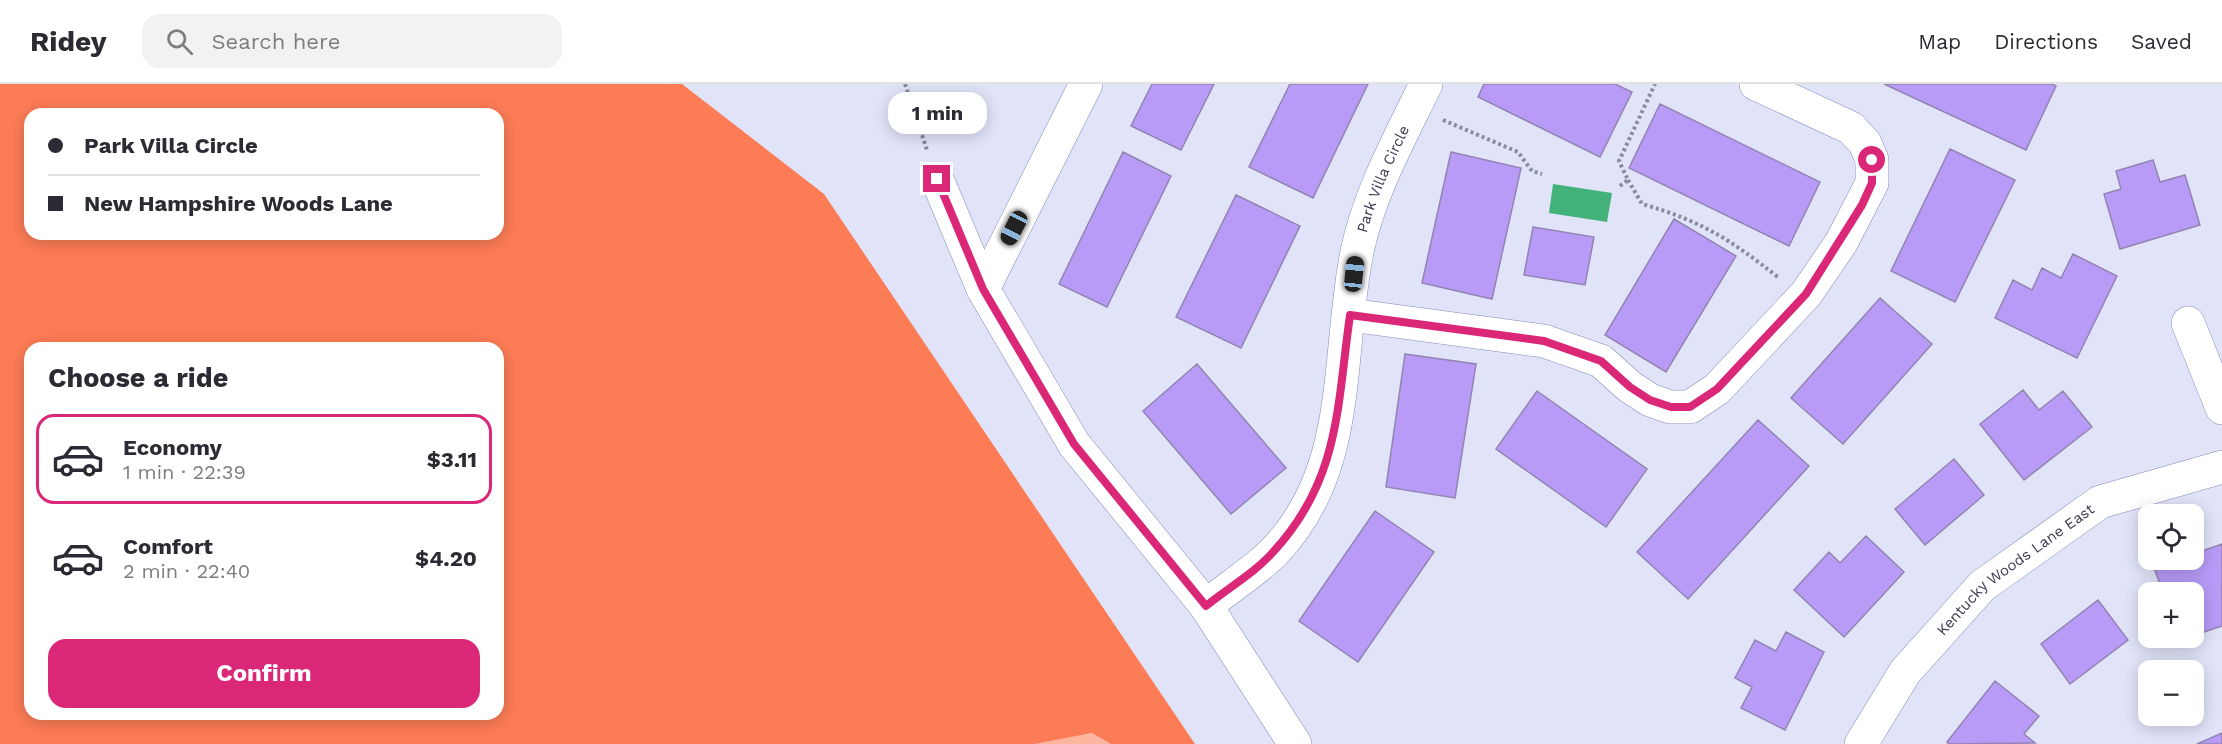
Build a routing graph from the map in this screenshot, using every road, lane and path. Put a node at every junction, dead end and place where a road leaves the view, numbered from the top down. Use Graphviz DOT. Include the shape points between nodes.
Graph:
graph roads {
  1 [pos="905,84"];
  2 [pos="1086,84"];
  3 [pos="1655,84"];
  4 [pos="1756,84"];
  5 [pos="1420,96"];
  6 [pos="1542,174"];
  7 [pos="937,179"];
  8 [pos="1628,180"];
  9 [pos="1620,186"];
  10 [pos="983,289"];
  11 [pos="1803,297"];
  12 [pos="1350,315"];
  13 [pos="2187,323"];
  14 [pos="2222,408"];
  15 [pos="2222,467"];
  16 [pos="1206,606"];
  17 [pos="1295,744"];
  18 [pos="1861,744"];
  1 -- 7 [label="path"];
  2 -- 10 [label="street"];
  3 -- 8 [label="path" via="1619,161"];
  4 -- 11 [label="street" via="1851,128 1872,160 1872,183 1862,205"];
  5 -- 6 [label="path" via="1518,152 1532,171"];
  5 -- 12 [label="street, Park Villa Circle" via="1365,218 1356,253"];
  7 -- 10 [label="street"];
  8 -- 9 [label="path"];
  8 -- 11 [label="path" via="1642,204 1682,215 1735,242"];
  10 -- 16 [label="street" via="1074,444"];
  11 -- 12 [label="street" via="1717,389 1690,407 1671,407 1650,400 1601,361 1552,344"];
  12 -- 16 [label="street, Park Villa Circle" via="1332,447 1321,481 1274,552"];
  13 -- 14 [label="street"];
  15 -- 18 [label="street, Kentucky Woods Lane East" via="2100,502 1982,586 1905,672"];
  16 -- 17 [label="street"];
}
